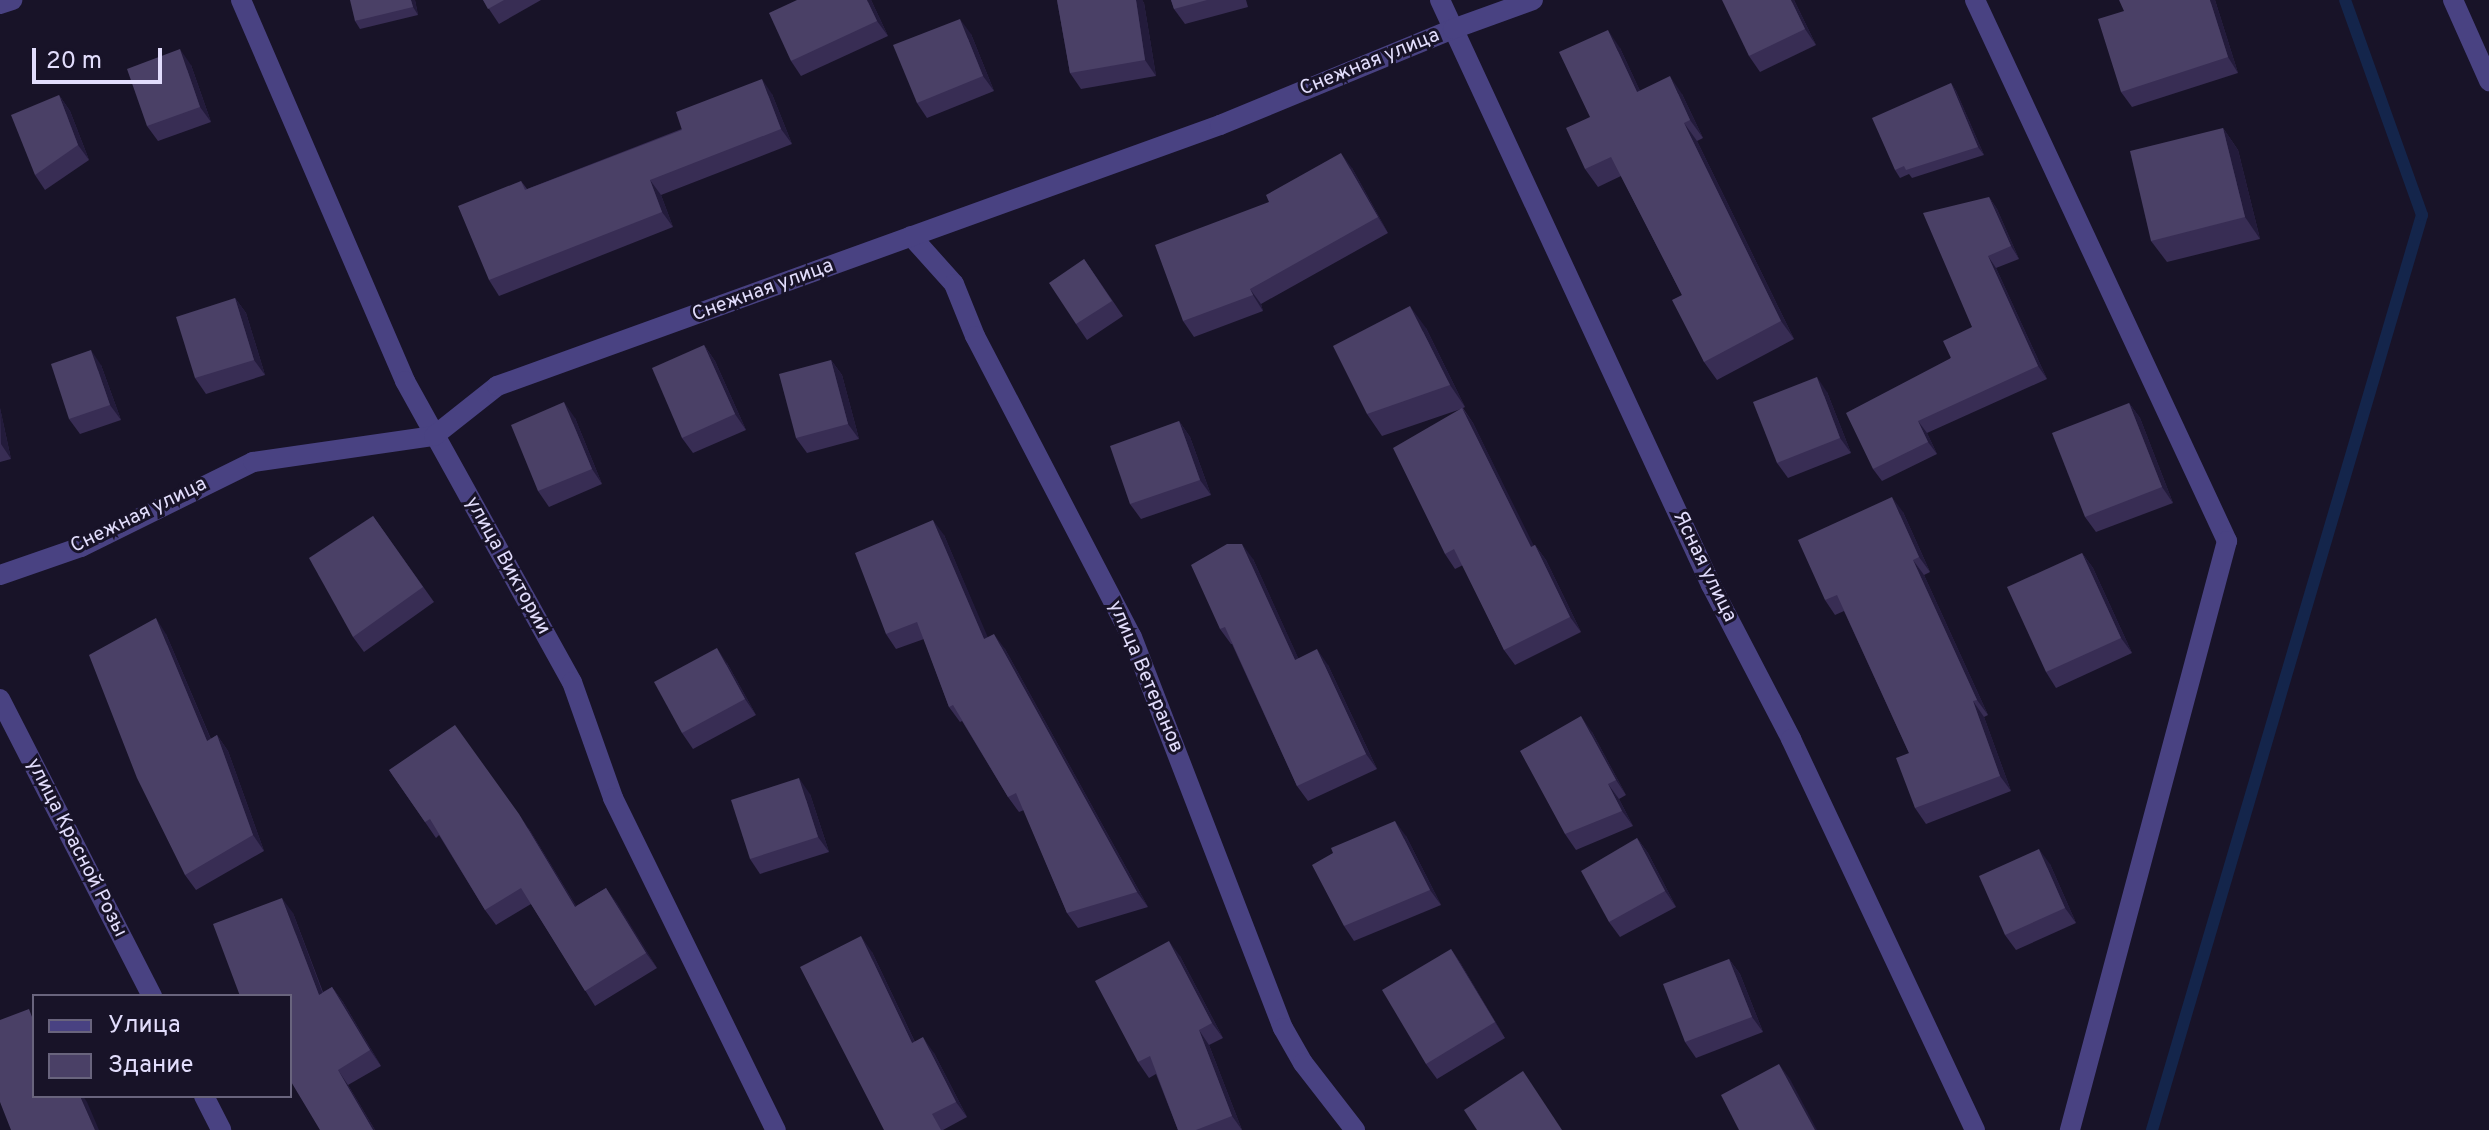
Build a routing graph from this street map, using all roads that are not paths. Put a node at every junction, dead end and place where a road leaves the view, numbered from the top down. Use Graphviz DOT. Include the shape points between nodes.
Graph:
graph roads {
  1 [pos="12,0"];
  2 [pos="241,0"];
  3 [pos="1440,0"];
  4 [pos="1533,0"];
  5 [pos="1975,0"];
  6 [pos="2453,0"];
  7 [pos="0,4"];
  8 [pos="1453,29"];
  9 [pos="2489,81"];
  10 [pos="911,236"];
  11 [pos="434,436"];
  12 [pos="0,575"];
  13 [pos="0,699"];
  14 [pos="151,994"];
  15 [pos="205,1098"];
  16 [pos="221,1130"];
  17 [pos="776,1130"];
  18 [pos="1355,1130"];
  19 [pos="1975,1130"];
  20 [pos="2070,1130"];
  1 -- 7 [label="street"];
  2 -- 11 [label="street, улица Виктории" via="405,381"];
  3 -- 8 [label="street, Ясная улица"];
  4 -- 8 [label="street, Снежная улица"];
  5 -- 20 [label="street" via="2227,541"];
  6 -- 9 [label="street"];
  8 -- 10 [label="street, Снежная улица" via="1220,125"];
  8 -- 19 [label="street, Ясная улица" via="1711,585 1791,739"];
  10 -- 11 [label="street, Снежная улица" via="497,386"];
  10 -- 18 [label="street, улица Ветеранов" via="954,284 975,336 1132,637 1283,1028"];
  11 -- 12 [label="street, Снежная улица" via="253,462 81,547"];
  11 -- 17 [label="street, улица Виктории" via="572,682 613,798"];
  13 -- 14 [label="street, улица Красной Розы"];
  15 -- 16 [label="street"];
}
